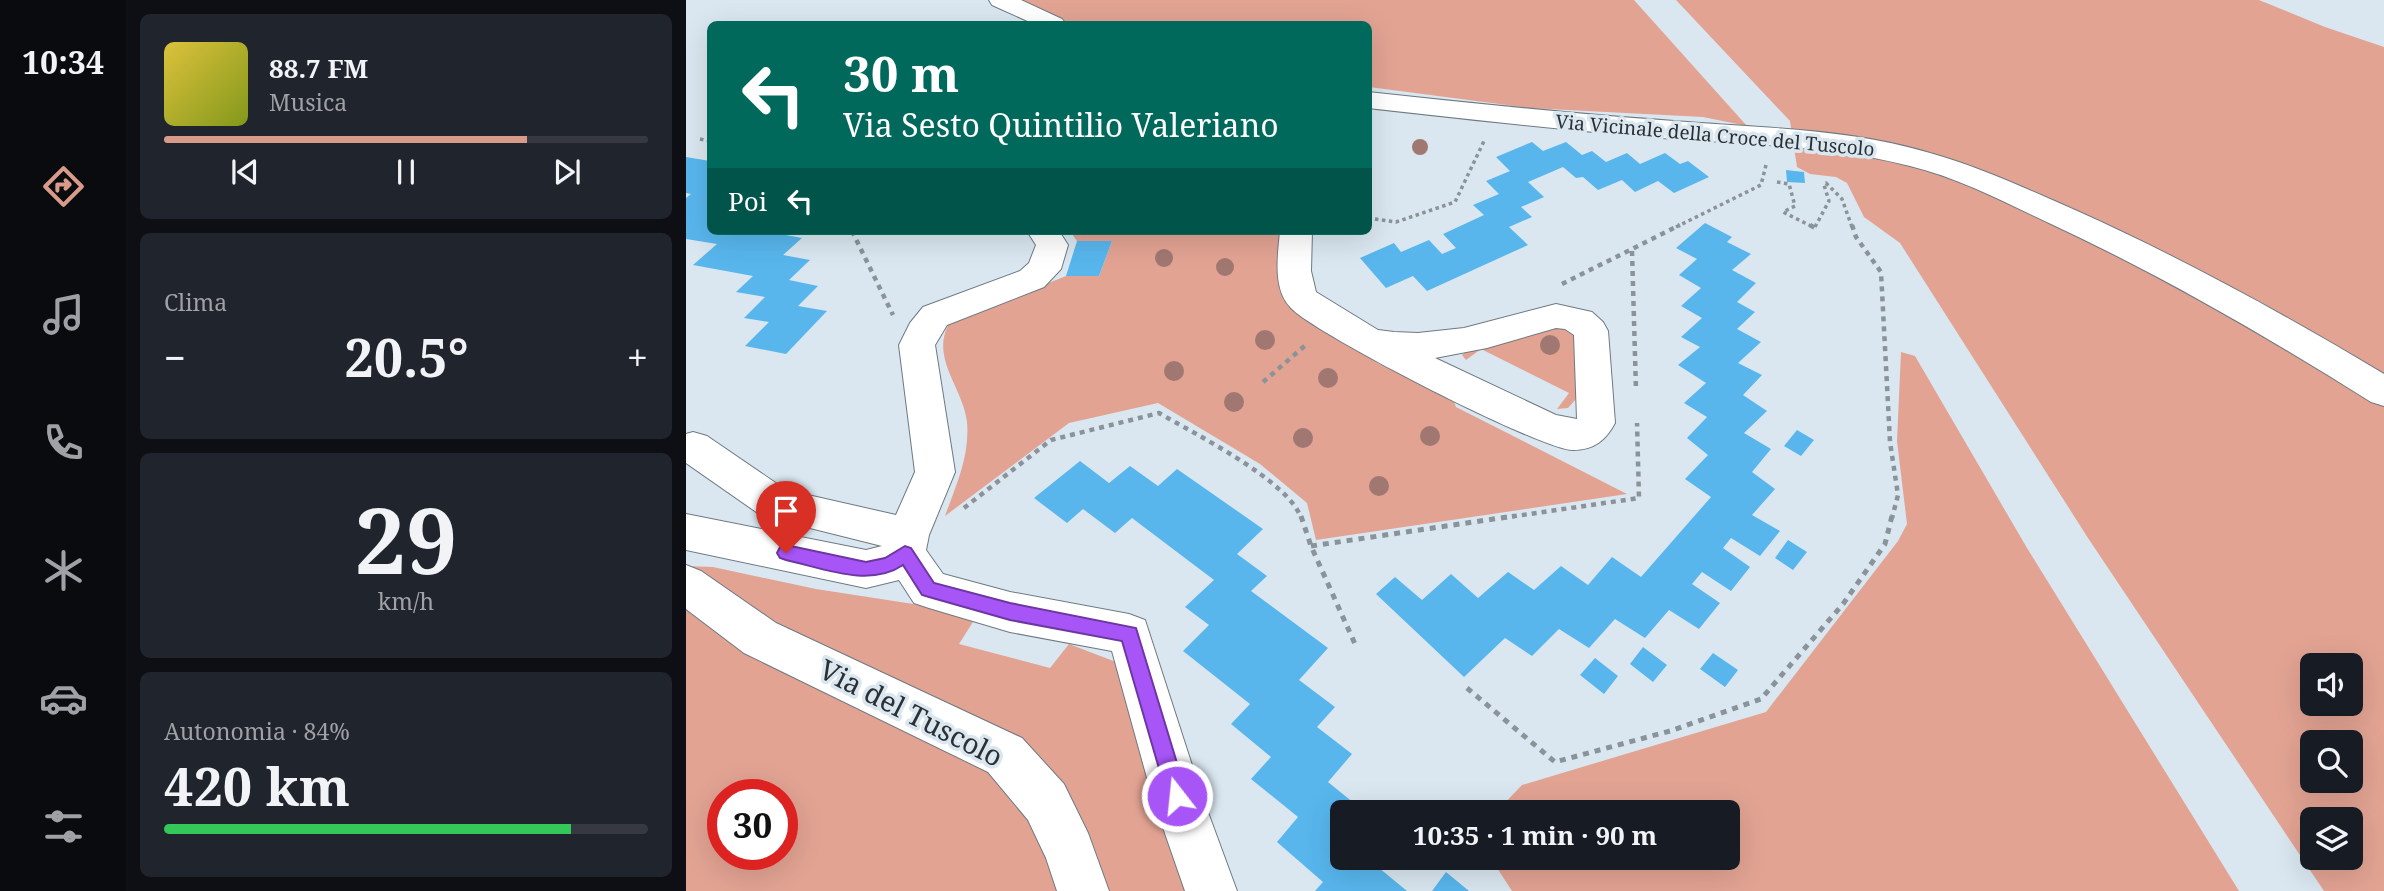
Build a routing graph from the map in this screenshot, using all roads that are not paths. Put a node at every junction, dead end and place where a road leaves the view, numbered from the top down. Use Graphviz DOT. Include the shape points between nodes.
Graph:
graph roads {
  1 [pos="1000,0"];
  2 [pos="1047,21"];
  3 [pos="1372,100"];
  4 [pos="1046,235"];
  5 [pos="1296,235"];
  6 [pos="1370,342"];
  7 [pos="2384,392"];
  8 [pos="693,447"];
  9 [pos="686,532"];
  10 [pos="907,544"];
  11 [pos="686,584"];
  12 [pos="1083,891"];
  13 [pos="1211,891"];
  1 -- 2 [label="street"];
  3 -- 7 [label="street, Via Vicinale della Croce del Tuscolo" via="1558,121 1771,137 1920,159 1984,181 2168,268 2277,326"];
  4 -- 10 [label="street" via="1052,245 1044,269 1032,279 935,316 922,332 917,345 935,472"];
  5 -- 6 [label="street" via="1294,271 1303,300"];
  6 -- 6 [label="street" via="1545,427 1572,435 1590,432 1596,423 1591,331 1581,320 1556,316 1464,342 1420,347"];
  8 -- 10 [label="street" via="776,504"];
  9 -- 10 [label="street" via="866,569 889,565"];
  10 -- 13 [label="street" via="929,589 1010,612 1129,634 1177,796"];
  11 -- 12 [label="street, Via del Tuscolo" via="760,638 1005,754 1046,802"];
}
